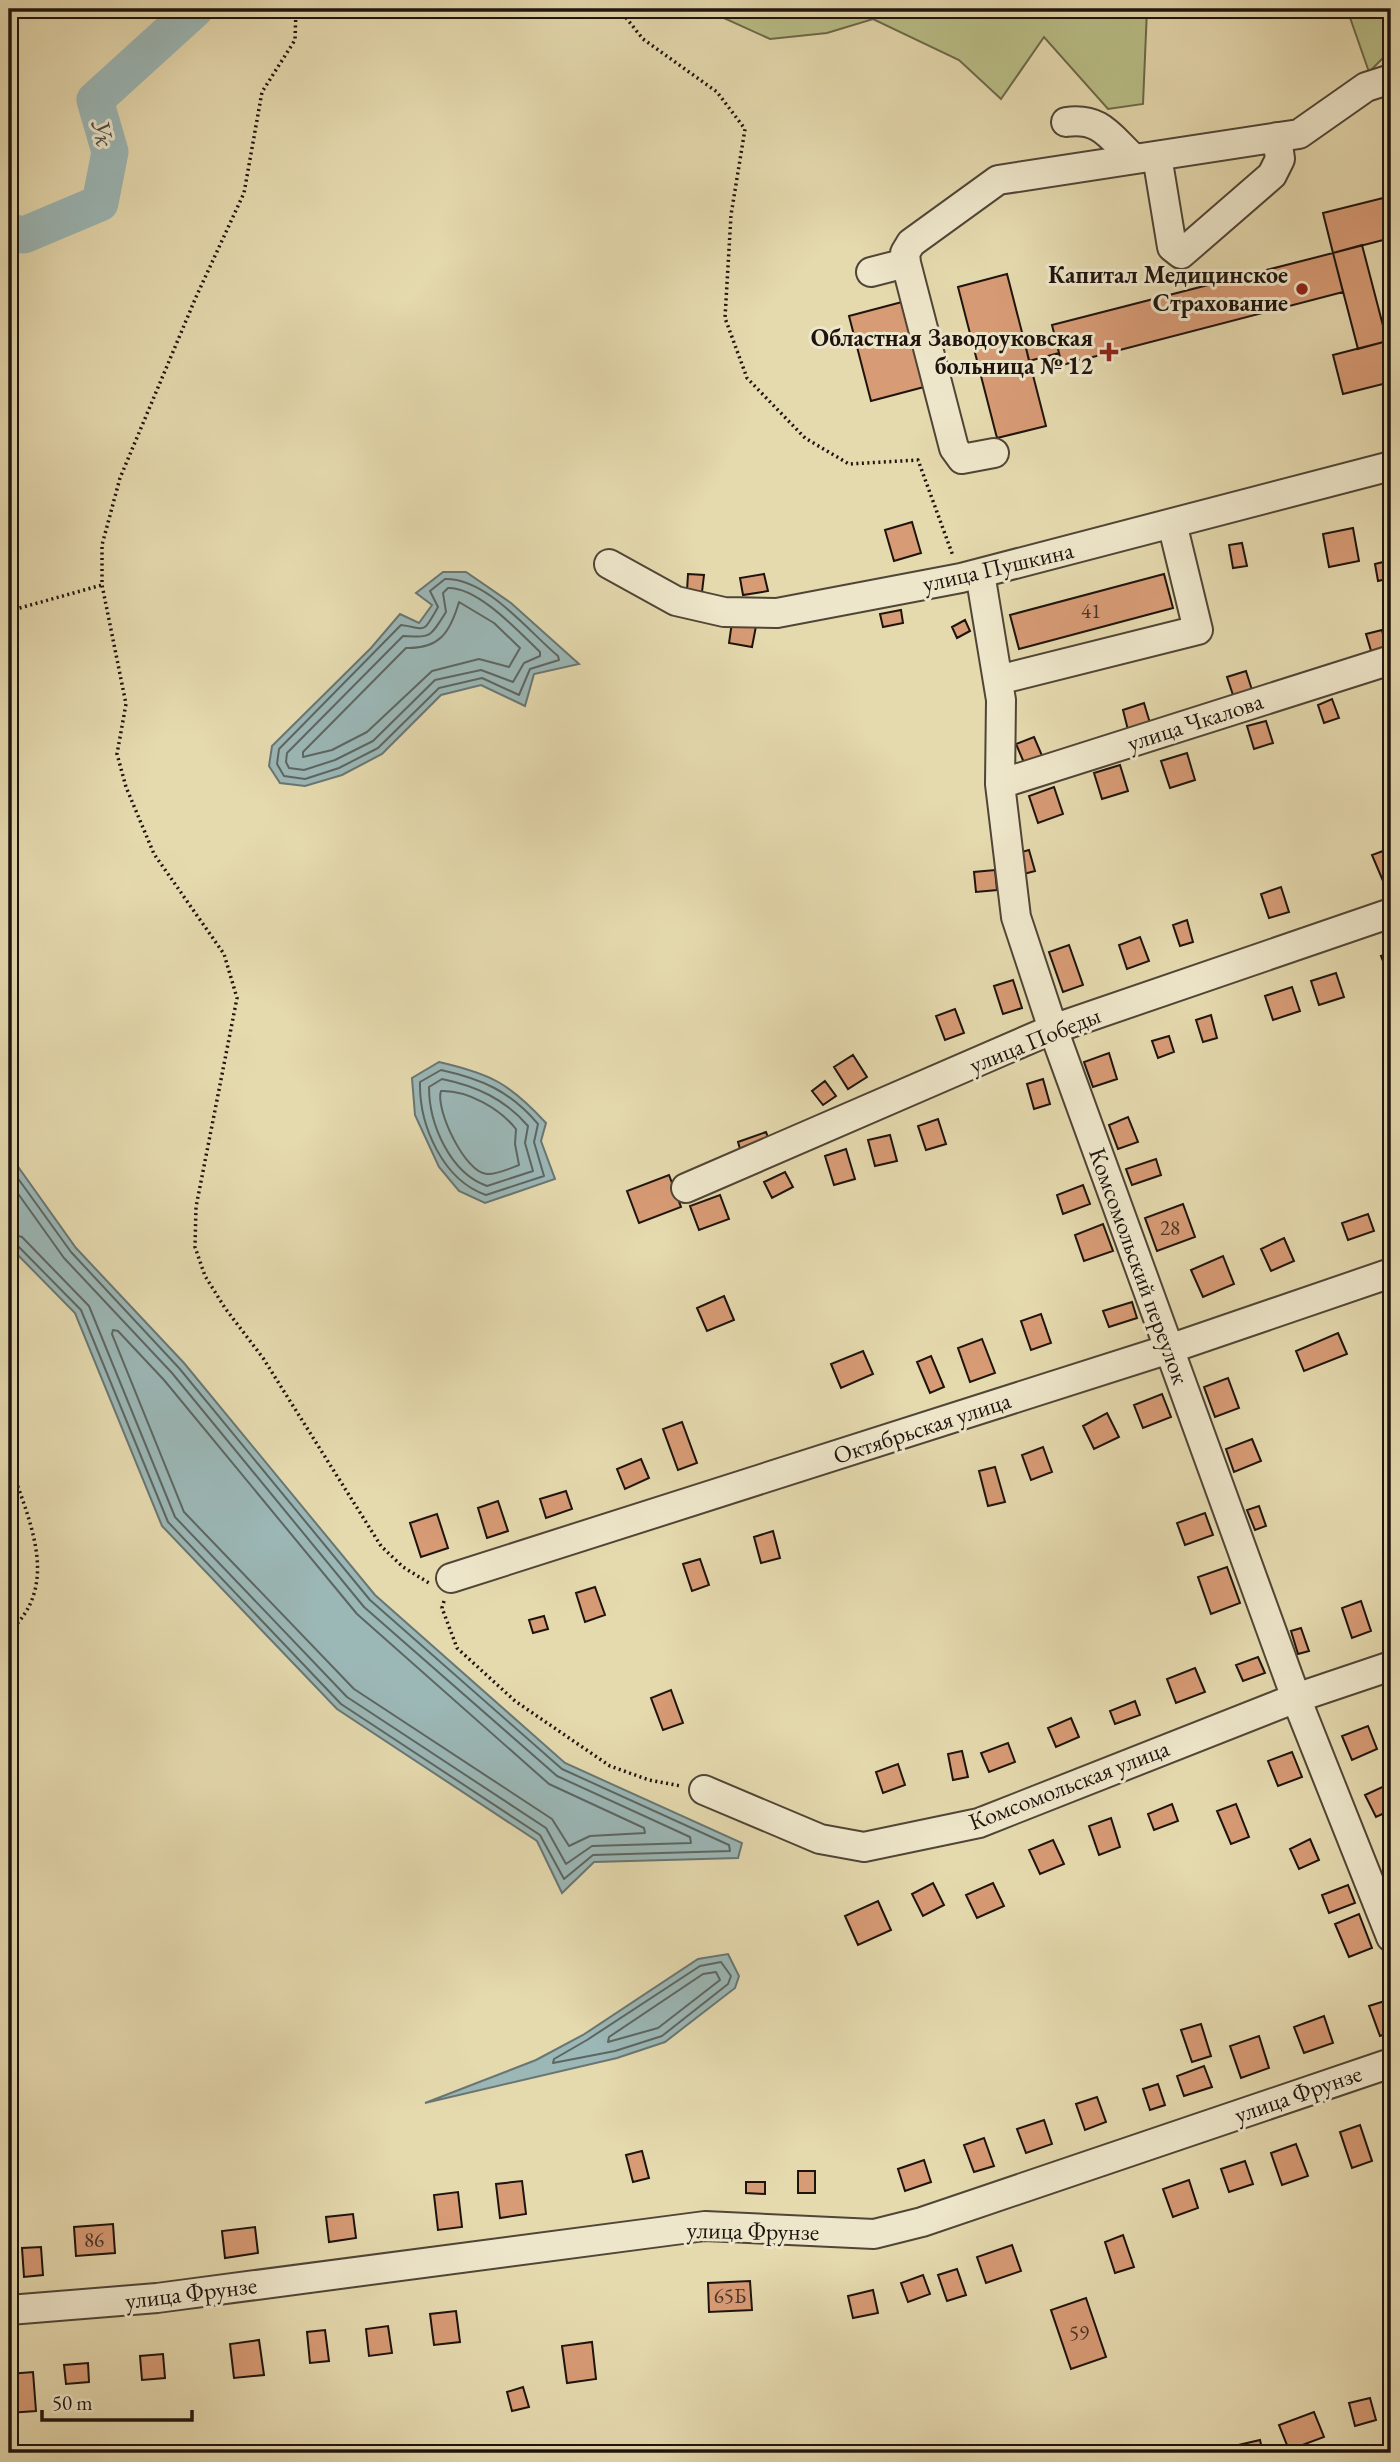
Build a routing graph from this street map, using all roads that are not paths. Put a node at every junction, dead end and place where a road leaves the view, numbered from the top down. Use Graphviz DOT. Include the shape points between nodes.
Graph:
graph roads {
  1 [pos="1391,79"];
  2 [pos="1066,122"];
  3 [pos="1277,138"];
  4 [pos="1146,157"];
  5 [pos="906,263"];
  6 [pos="871,272"];
  7 [pos="994,453"];
  8 [pos="1391,467"];
  9 [pos="1172,523"];
  10 [pos="608,564"];
  11 [pos="971,576"];
  12 [pos="1391,660"];
  13 [pos="998,680"];
  14 [pos="1000,784"];
  15 [pos="1391,913"];
  16 [pos="1053,1029"];
  17 [pos="686,1188"];
  18 [pos="1391,1273"];
  19 [pos="1169,1349"];
  20 [pos="451,1578"];
  21 [pos="1391,1666"];
  22 [pos="1296,1698"];
  23 [pos="704,1790"];
  24 [pos="1391,1937"];
  25 [pos="1391,2063"];
  26 [pos="9,2309"];
  1 -- 3 [label="street" via="1366,87 1299,134"];
  2 -- 4 [label="street" via="1094,122"];
  3 -- 4 [label="street"];
  3 -- 4 [label="street" via="1280,159 1272,175 1181,254 1171,247"];
  4 -- 5 [label="street" via="998,180 911,243"];
  5 -- 6 [label="street"];
  5 -- 7 [label="street" via="954,448 962,459 969,460"];
  8 -- 9 [label="street, улица Пушкина"];
  9 -- 11 [label="street, улица Пушкина"];
  9 -- 13 [label="street" via="1198,630"];
  10 -- 11 [label="street, улица Пушкина" via="676,601 724,612 777,612"];
  11 -- 13 [label="street, Комсомольский переулок"];
  12 -- 14 [label="street, улица Чкалова"];
  13 -- 14 [label="street, Комсомольский переулок" via="1002,700"];
  14 -- 16 [label="street, Комсомольский переулок" via="1016,917"];
  15 -- 16 [label="street, улица Победы"];
  16 -- 17 [label="street, улица Победы"];
  16 -- 19 [label="street, Комсомольский переулок"];
  18 -- 19 [label="street, Октябрьская улица"];
  19 -- 20 [label="street, Октябрьская улица"];
  19 -- 22 [label="street, Комсомольский переулок"];
  21 -- 22 [label="street, Комсомольская улица"];
  22 -- 23 [label="street, Комсомольская улица" via="979,1823 864,1847 820,1839"];
  22 -- 24 [label="street, Комсомольский переулок"];
  25 -- 26 [label="street, улица Фрунзе" via="922,2222 874,2234 705,2226 158,2298"];
}
